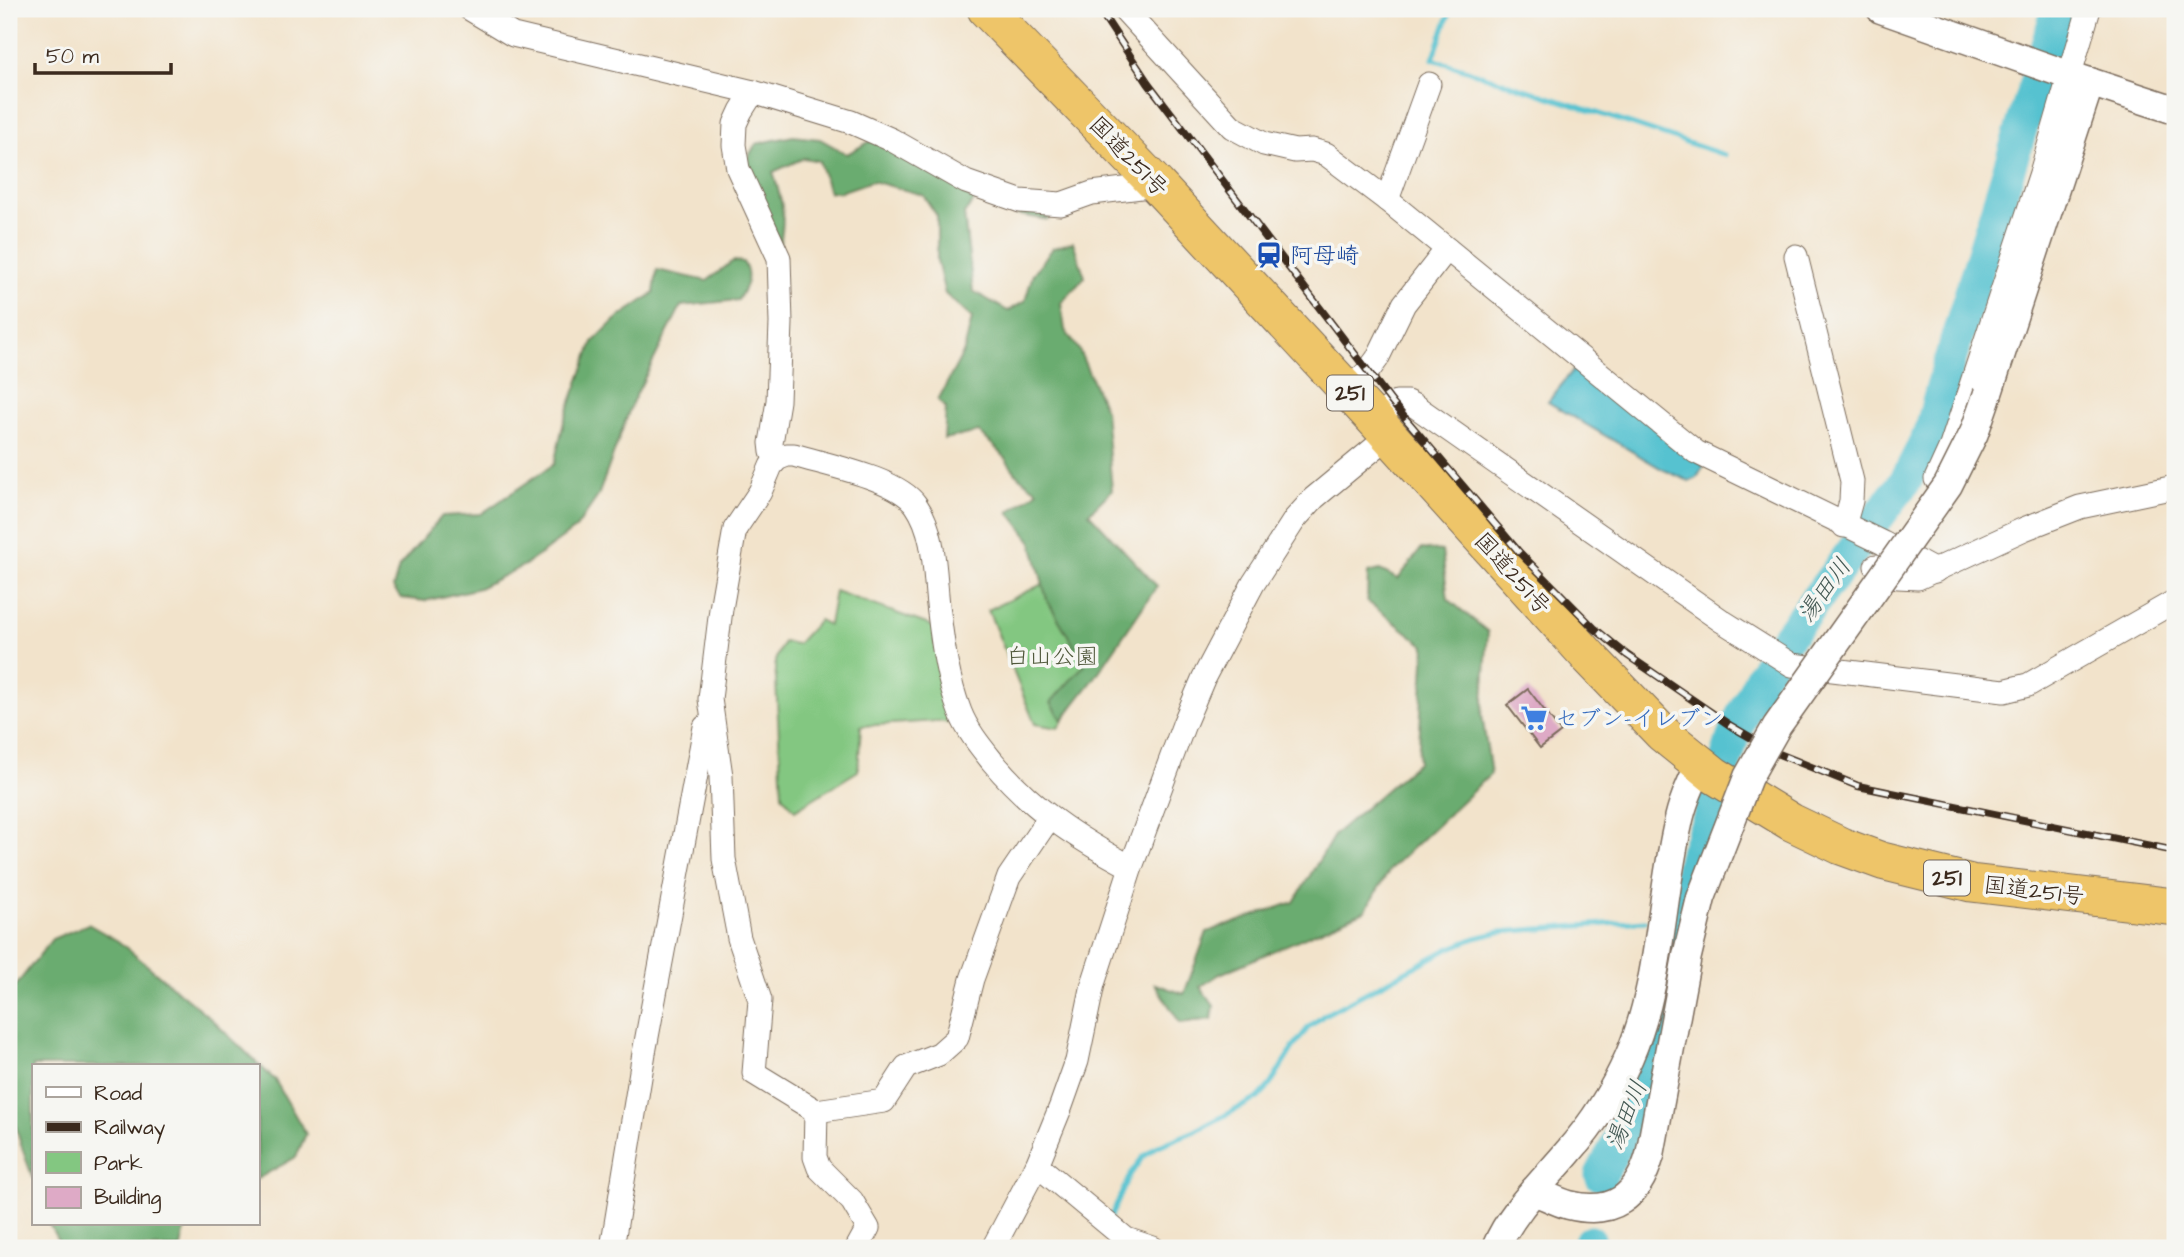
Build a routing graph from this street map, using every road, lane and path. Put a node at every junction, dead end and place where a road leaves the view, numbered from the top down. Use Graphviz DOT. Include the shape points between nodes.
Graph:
graph roads {
  1 [pos="470,9"];
  2 [pos="986,9"];
  3 [pos="1124,9"];
  4 [pos="1881,9"];
  5 [pos="2089,9"];
  6 [pos="2072,76"];
  7 [pos="1429,84"];
  8 [pos="753,92"];
  9 [pos="2175,110"];
  10 [pos="1157,185"];
  11 [pos="1387,200"];
  12 [pos="1447,249"];
  13 [pos="1796,256"];
  14 [pos="1348,391"];
  15 [pos="1382,428"];
  16 [pos="778,459"];
  17 [pos="2175,487"];
  18 [pos="1849,528"];
  19 [pos="1887,545"];
  20 [pos="1876,566"];
  21 [pos="1935,571"];
  22 [pos="2175,601"];
  23 [pos="1799,667"];
  24 [pos="713,720"];
  25 [pos="1717,776"];
  26 [pos="1049,818"];
  27 [pos="1131,867"];
  28 [pos="2175,907"];
  29 [pos="816,1111"];
  30 [pos="1037,1165"];
  31 [pos="1534,1191"];
  32 [pos="612,1248"];
  33 [pos="856,1248"];
  34 [pos="993,1248"];
  35 [pos="1153,1248"];
  36 [pos="1496,1248"];
  1 -- 8 [label="street" via="513,35"];
  2 -- 10 [label="highway, 国道251号 / 251"];
  3 -- 11 [label="street" via="1232,127 1264,144 1326,154"];
  4 -- 6 [label="street"];
  5 -- 6 [label="street"];
  6 -- 9 [label="street"];
  6 -- 19 [label="street" via="1951,446 1935,482"];
  6 -- 31 [label="street, bridge" via="1989,393 1974,433 1948,485 1777,726 1748,777 1701,898 1644,1173 1634,1189 1603,1209 1569,1205"];
  7 -- 11 [label="street"];
  8 -- 10 [label="street" via="851,122 966,182 1020,201 1061,204 1092,193"];
  8 -- 16 [label="street" via="736,124 734,145 738,169 779,258 778,401 771,443"];
  10 -- 14 [label="highway, 国道251号 / 251"];
  11 -- 12 [label="street"];
  12 -- 14 [label="street" via="1404,304 1377,359"];
  12 -- 18 [label="street" via="1696,452"];
  13 -- 18 [label="street" via="1852,481"];
  14 -- 15 [label="highway, 国道251号 / 251"];
  15 -- 23 [label="street" via="1396,402 1415,406 1722,621"];
  15 -- 25 [label="highway, 国道251号 / 251" via="1662,733"];
  15 -- 27 [label="street" via="1295,519 1253,584 1204,677"];
  16 -- 24 [label="street" via="735,529 710,699"];
  16 -- 26 [label="street" via="794,455 883,482 900,489 916,504 932,549 950,684 961,715 1006,777"];
  17 -- 21 [label="street" via="2080,507"];
  18 -- 19 [label="street"];
  19 -- 20 [label="street"];
  19 -- 21 [label="street"];
  20 -- 21 [label="street" via="1898,577 1917,578"];
  20 -- 23 [label="street"];
  22 -- 23 [label="street" via="2028,685 2004,691"];
  24 -- 29 [label="street" via="721,776 724,859 739,938 760,1000 754,1073"];
  24 -- 32 [label="street" via="705,727"];
  25 -- 28 [label="highway, 国道251号 / 251" via="1791,822 1841,846 1922,872 1971,883"];
  25 -- 31 [label="street" via="1683,803 1646,1007 1629,1057 1586,1131"];
  26 -- 27 [label="street"];
  26 -- 29 [label="street" via="1009,877 972,979 957,1038 939,1054 906,1067 884,1101"];
  27 -- 30 [label="street" via="1093,984 1077,1061"];
  29 -- 33 [label="street" via="819,1168 852,1201 868,1228"];
  30 -- 34 [label="street"];
  30 -- 35 [label="street" via="1126,1239"];
  31 -- 36 [label="street"];
}
